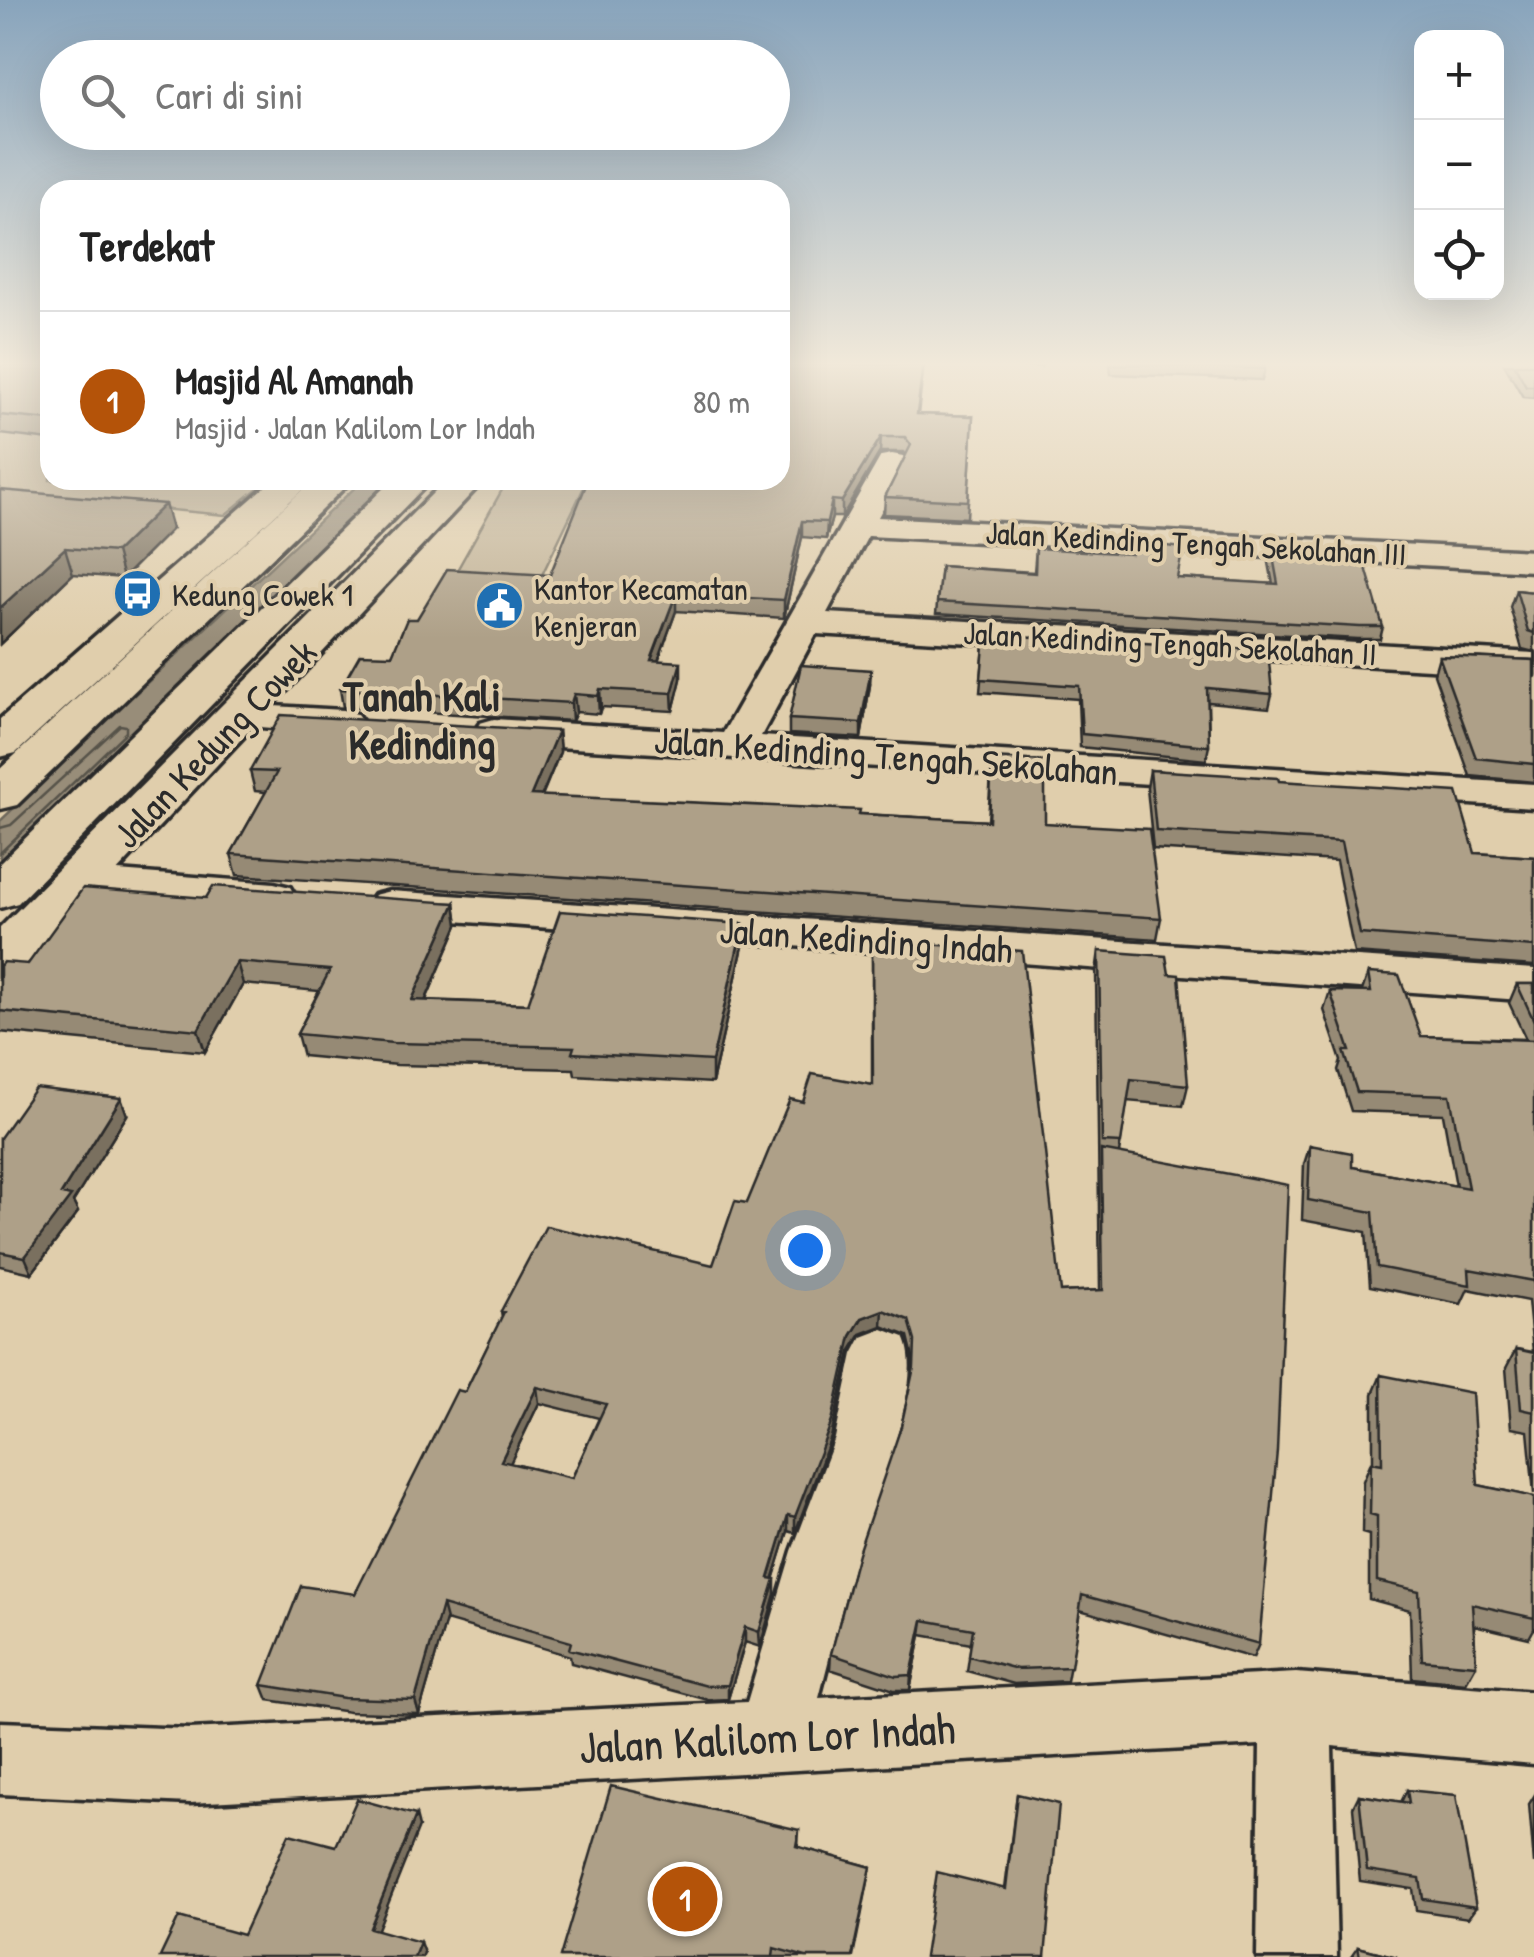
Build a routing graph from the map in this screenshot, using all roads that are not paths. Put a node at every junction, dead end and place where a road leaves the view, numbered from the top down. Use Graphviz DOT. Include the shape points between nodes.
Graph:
graph roads {
  1 [pos="892,463"];
  2 [pos="284,490"];
  3 [pos="324,490"];
  4 [pos="403,490"];
  5 [pos="457,490"];
  6 [pos="858,526"];
  7 [pos="1534,560"];
  8 [pos="320,576"];
  9 [pos="370,582"];
  10 [pos="806,623"];
  11 [pos="1534,664"];
  12 [pos="238,716"];
  13 [pos="379,724"];
  14 [pos="458,729"];
  15 [pos="1,742"];
  16 [pos="736,746"];
  17 [pos="53,749"];
  18 [pos="0,795"];
  19 [pos="1534,796"];
  20 [pos="79,882"];
  21 [pos="0,892"];
  22 [pos="0,959"];
  23 [pos="1534,985"];
  24 [pos="883,1354"];
  25 [pos="1296,1708"];
  26 [pos="1534,1728"];
  27 [pos="773,1736"];
  28 [pos="0,1758"];
  29 [pos="1296,1957"];
  1 -- 6 [label="street"];
  2 -- 15 [label="main road"];
  3 -- 17 [label="main road"];
  4 -- 8 [label="main road, Jalan Kedung Cowek"];
  5 -- 9 [label="main road, Jalan Kedung Cowek"];
  6 -- 7 [label="street, Jalan Kedinding Tengah Sekolahan III"];
  6 -- 10 [label="street"];
  8 -- 9 [label="main road"];
  8 -- 21 [label="main road, Jalan Kedung Cowek"];
  9 -- 12 [label="main road, Jalan Kedung Cowek"];
  10 -- 11 [label="street, Jalan Kedinding Tengah Sekolahan II"];
  10 -- 16 [label="street"];
  12 -- 13 [label="street"];
  12 -- 20 [label="main road, Jalan Kedung Cowek"];
  14 -- 16 [label="street, Jalan Kedinding Tengah Sekolahan"];
  15 -- 17 [label="main road"];
  16 -- 19 [label="street, Jalan Kedinding Tengah Sekolahan"];
  17 -- 18 [label="main road"];
  20 -- 22 [label="main road, Jalan Kedung Cowek"];
  20 -- 23 [label="street, Jalan Kedinding Indah"];
  24 -- 27 [label="street" via="866,1438 825,1551"];
  25 -- 26 [label="street, Jalan Kalilom Lor Indah"];
  25 -- 27 [label="street, Jalan Kalilom Lor Indah"];
  25 -- 29 [label="street"];
  27 -- 28 [label="street, Jalan Kalilom Lor Indah" via="190,1766"];
}
